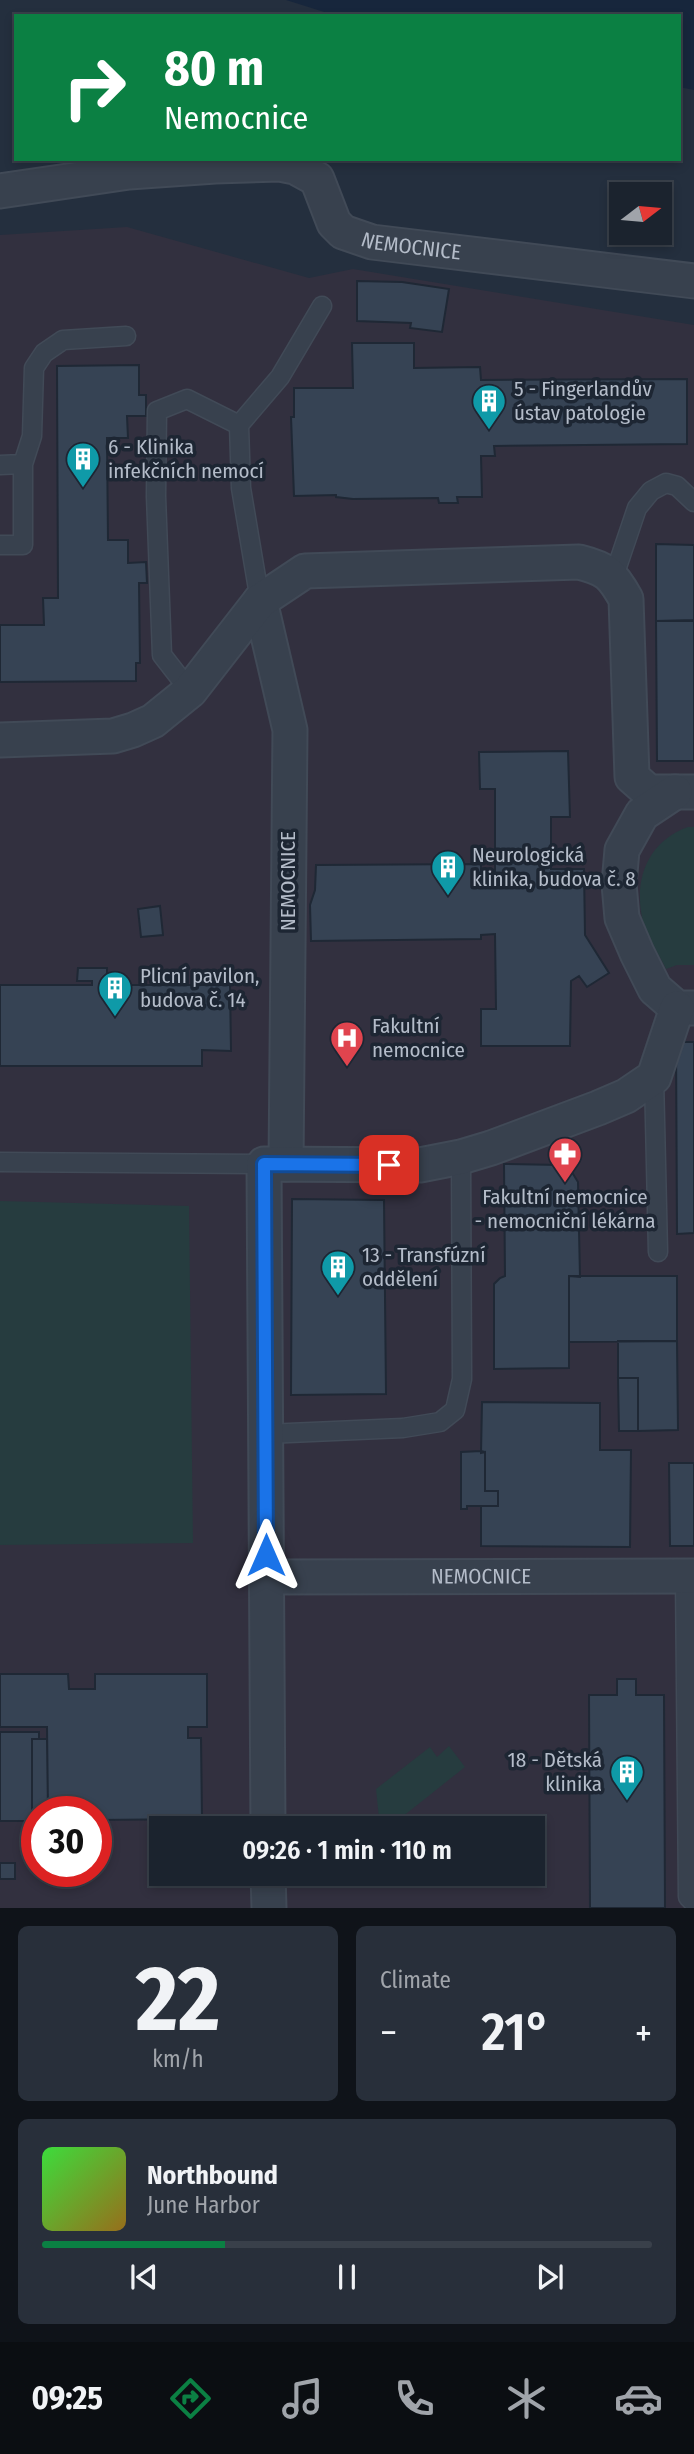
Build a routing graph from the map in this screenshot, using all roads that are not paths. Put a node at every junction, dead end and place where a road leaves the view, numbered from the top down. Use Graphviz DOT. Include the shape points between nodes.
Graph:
graph roads {
  1 [pos="0,191"];
  2 [pos="694,281"];
  3 [pos="322,306"];
  4 [pos="126,336"];
  5 [pos="239,425"];
  6 [pos="23,464"];
  7 [pos="0,465"];
  8 [pos="694,502"];
  9 [pos="0,545"];
  10 [pos="614,576"];
  11 [pos="260,601"];
  12 [pos="190,691"];
  13 [pos="0,740"];
  14 [pos="685,792"];
  15 [pos="685,1008"];
  16 [pos="654,1077"];
  17 [pos="461,1157"];
  18 [pos="0,1161"];
  19 [pos="275,1164"];
  20 [pos="658,1252"];
  21 [pos="266,1434"];
  22 [pos="690,1576"];
  23 [pos="267,1577"];
  24 [pos="268,1816"];
  25 [pos="268,1886"];
  26 [pos="694,1903"];
  27 [pos="269,1908"];
  1 -- 2 [label="street, NEMOCNICE" via="129,172 280,164 317,179 334,223 343,232 372,242"];
  3 -- 5 [label="lane" via="280,377"];
  4 -- 6 [label="lane" via="63,340 44,353 34,368 32,436"];
  5 -- 11 [label="lane" via="241,488"];
  5 -- 12 [label="lane" via="187,399 157,411 162,655"];
  6 -- 7 [label="lane"];
  6 -- 9 [label="lane" via="23,545"];
  8 -- 10 [label="lane" via="677,486 666,484 651,491 637,508"];
  10 -- 11 [label="street" via="579,562 305,571"];
  10 -- 14 [label="street" via="626,599 632,777 649,792"];
  11 -- 12 [label="street"];
  11 -- 19 [label="street, NEMOCNICE" via="290,730"];
  12 -- 13 [label="street" via="153,720 113,736"];
  14 -- 15 [label="street" via="642,814 622,850 619,884 622,918 655,989"];
  15 -- 16 [label="street"];
  16 -- 17 [label="street" via="607,1104"];
  16 -- 20 [label="lane"];
  17 -- 19 [label="street" via="420,1165"];
  17 -- 21 [label="lane" via="462,1379 455,1410 440,1422 403,1428"];
  18 -- 19 [label="lane"];
  19 -- 21 [label="street, NEMOCNICE"];
  21 -- 23 [label="street, NEMOCNICE"];
  22 -- 23 [label="street, NEMOCNICE"];
  22 -- 26 [label="lane" via="688,1897"];
  23 -- 24 [label="street, NEMOCNICE"];
  25 -- 27 [label="street"];
}
